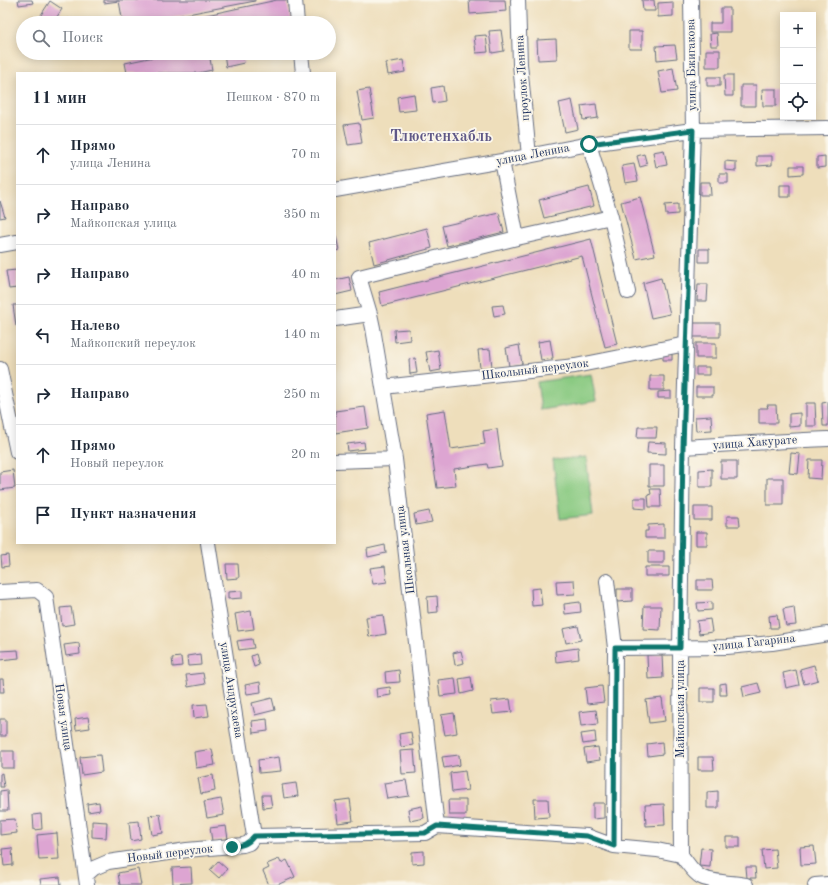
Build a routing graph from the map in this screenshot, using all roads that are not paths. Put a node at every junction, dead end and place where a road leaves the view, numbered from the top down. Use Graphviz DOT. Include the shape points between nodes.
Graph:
graph roads {
  1 [pos="295,0"];
  2 [pos="518,0"];
  3 [pos="692,0"];
  4 [pos="296,16"];
  5 [pos="301,60"];
  6 [pos="303,72"];
  7 [pos="828,128"];
  8 [pos="693,130"];
  9 [pos="589,144"];
  10 [pos="529,156"];
  11 [pos="502,161"];
  12 [pos="336,190"];
  13 [pos="612,217"];
  14 [pos="517,238"];
  15 [pos="16,242"];
  16 [pos="0,245"];
  17 [pos="628,292"];
  18 [pos="370,314"];
  19 [pos="336,319"];
  20 [pos="686,344"];
  21 [pos="0,369"];
  22 [pos="383,387"];
  23 [pos="828,439"];
  24 [pos="16,447"];
  25 [pos="683,448"];
  26 [pos="395,459"];
  27 [pos="336,462"];
  28 [pos="208,544"];
  29 [pos="606,581"];
  30 [pos="0,592"];
  31 [pos="828,634"];
  32 [pos="615,648"];
  33 [pos="680,648"];
  34 [pos="437,826"];
  35 [pos="254,836"];
  36 [pos="614,846"];
  37 [pos="681,855"];
  38 [pos="87,880"];
  39 [pos="828,884"];
  40 [pos="746,885"];
  41 [pos="815,885"];
  1 -- 4 [label="street"];
  2 -- 10 [label="street, проулок Ленина" via="520,64"];
  3 -- 8 [label="street, улица Бжигакова"];
  5 -- 6 [label="street"];
  7 -- 8 [label="street, улица Ленина"];
  8 -- 9 [label="street, улица Ленина"];
  8 -- 20 [label="street, Майкопская улица"];
  9 -- 10 [label="street, улица Ленина"];
  9 -- 13 [label="street"];
  10 -- 11 [label="street, улица Ленина"];
  11 -- 12 [label="street, улица Ленина"];
  11 -- 14 [label="street"];
  13 -- 14 [label="street"];
  13 -- 17 [label="street"];
  14 -- 18 [label="street, Школьная улица" via="359,278"];
  15 -- 16 [label="street"];
  18 -- 19 [label="street"];
  18 -- 22 [label="street, Школьная улица"];
  20 -- 22 [label="street, Школьный переулок" via="575,366"];
  20 -- 25 [label="street, Майкопская улица"];
  21 -- 24 [label="street"];
  22 -- 26 [label="street, Школьная улица"];
  23 -- 25 [label="street, улица Хакурате"];
  25 -- 33 [label="street, Майкопская улица"];
  26 -- 27 [label="street"];
  26 -- 34 [label="street, Школьная улица"];
  28 -- 35 [label="street, улица Андрухаева"];
  29 -- 32 [label="street"];
  30 -- 38 [label="street, Новая улица" via="37,590 46,597"];
  31 -- 33 [label="street, улица Гагарина" via="772,643"];
  32 -- 33 [label="street, улица Гагарина"];
  32 -- 36 [label="street"];
  33 -- 37 [label="street, Майкопская улица"];
  34 -- 35 [label="street" via="425,833"];
  34 -- 36 [label="street" via="587,836"];
  35 -- 38 [label="street, Новый переулок" via="249,843 243,845 187,850 108,862 94,868"];
  36 -- 37 [label="street"];
  37 -- 40 [label="street" via="700,877"];
  39 -- 41 [label="street"];
}
